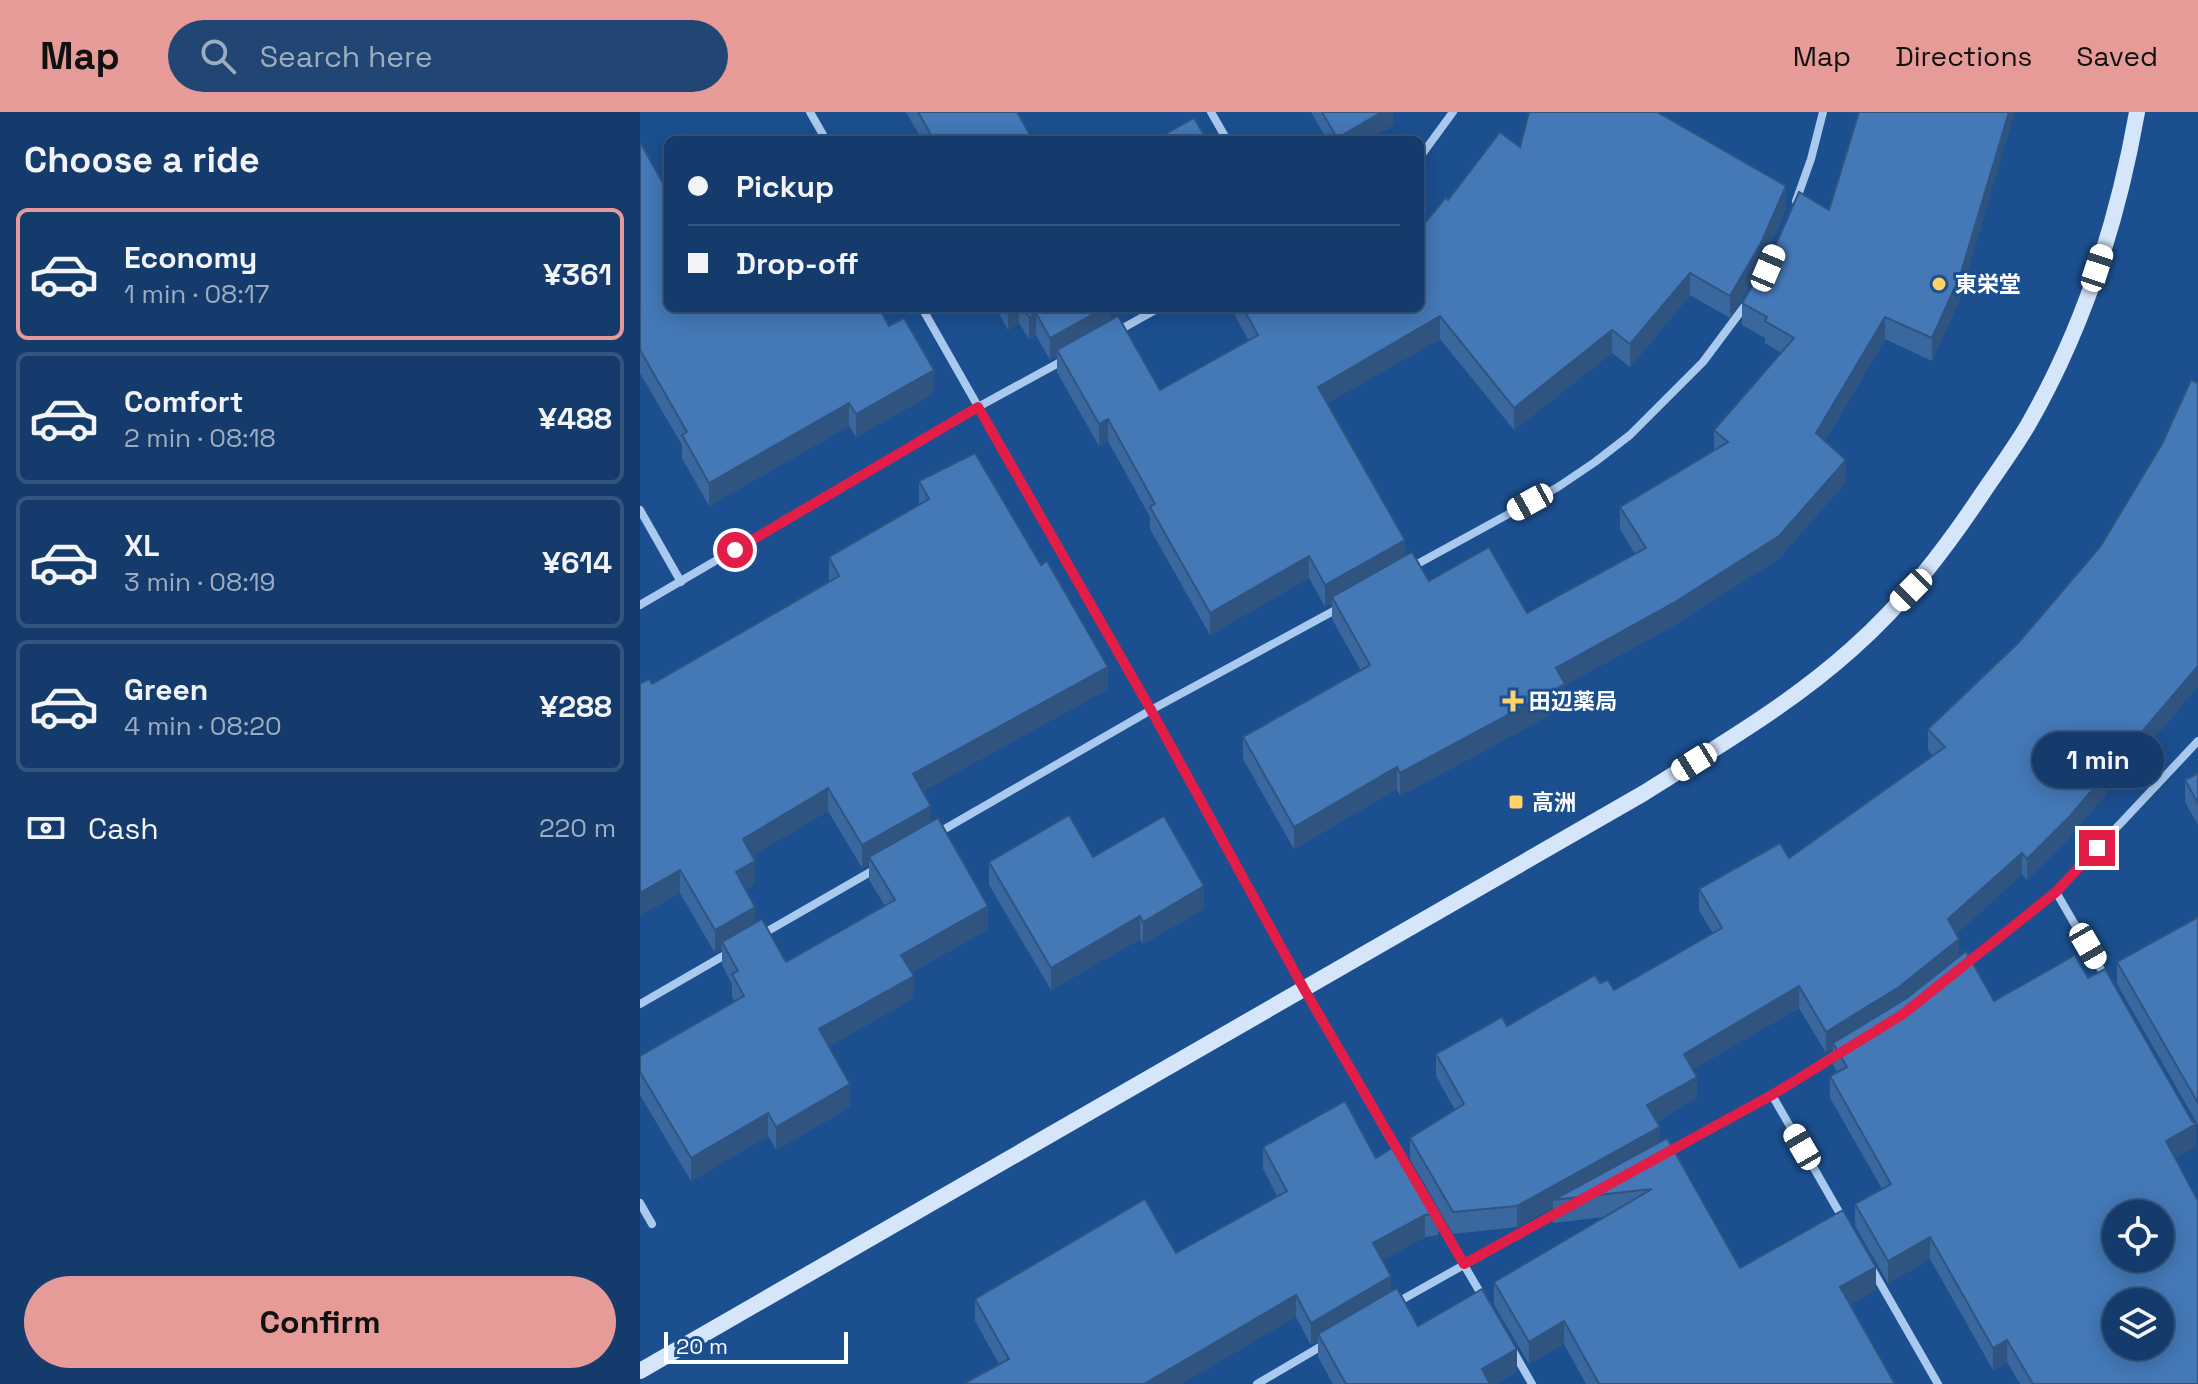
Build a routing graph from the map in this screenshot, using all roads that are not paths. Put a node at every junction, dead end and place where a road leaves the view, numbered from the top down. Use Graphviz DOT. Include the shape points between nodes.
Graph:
graph roads {
  1 [pos="810,112"];
  2 [pos="1211,112"];
  3 [pos="1453,112"];
  4 [pos="1823,112"];
  5 [pos="2137,112"];
  6 [pos="824,136"];
  7 [pos="1225,136"];
  8 [pos="1424,152"];
  9 [pos="1791,215"];
  10 [pos="1754,292"];
  11 [pos="924,312"];
  12 [pos="1152,312"];
  13 [pos="1104,339"];
  14 [pos="1076,354"];
  15 [pos="978,407"];
  16 [pos="640,510"];
  17 [pos="1403,572"];
  18 [pos="681,582"];
  19 [pos="1347,603"];
  20 [pos="640,605"];
  21 [pos="1151,710"];
  22 [pos="2198,741"];
  23 [pos="930,837"];
  24 [pos="889,861"];
  25 [pos="2056,892"];
  26 [pos="751,940"];
  27 [pos="737,948"];
  28 [pos="1950,977"];
  29 [pos="2111,988"];
  30 [pos="1304,989"];
  31 [pos="640,1004"];
  32 [pos="1851,1046"];
  33 [pos="1772,1095"];
  34 [pos="1660,1156"];
  35 [pos="1401,1157"];
  36 [pos="1576,1202"];
  37 [pos="640,1203"];
  38 [pos="1433,1210"];
  39 [pos="652,1224"];
  40 [pos="1851,1232"];
  41 [pos="1867,1260"];
  42 [pos="1464,1264"];
  43 [pos="1487,1304"];
  44 [pos="1381,1312"];
  45 [pos="1340,1336"];
  46 [pos="1509,1344"];
  47 [pos="640,1371"];
  48 [pos="1257,1384"];
  49 [pos="1532,1384"];
  50 [pos="1938,1384"];
  1 -- 6 [label="street"];
  2 -- 7 [label="street"];
  3 -- 8 [label="street"];
  4 -- 9 [label="street"];
  5 -- 30 [label="street" via="2125,180 2068,346 2027,425 1949,544 1911,590 1854,648 1743,730"];
  10 -- 17 [label="street" via="1703,362 1630,435 1558,487"];
  11 -- 15 [label="street"];
  12 -- 13 [label="street"];
  14 -- 15 [label="street"];
  15 -- 18 [label="street"];
  15 -- 21 [label="street"];
  16 -- 18 [label="street"];
  18 -- 20 [label="street"];
  19 -- 21 [label="street"];
  21 -- 23 [label="street"];
  21 -- 30 [label="street"];
  22 -- 25 [label="street"];
  24 -- 26 [label="street"];
  25 -- 28 [label="street"];
  25 -- 29 [label="street"];
  27 -- 31 [label="street"];
  30 -- 35 [label="street"];
  30 -- 47 [label="street"];
  32 -- 33 [label="street"];
  33 -- 34 [label="street"];
  33 -- 40 [label="street"];
  36 -- 42 [label="street"];
  37 -- 39 [label="street"];
  38 -- 42 [label="street"];
  41 -- 50 [label="street"];
  42 -- 43 [label="street"];
  42 -- 44 [label="street"];
  45 -- 48 [label="street"];
  46 -- 49 [label="street"];
}
